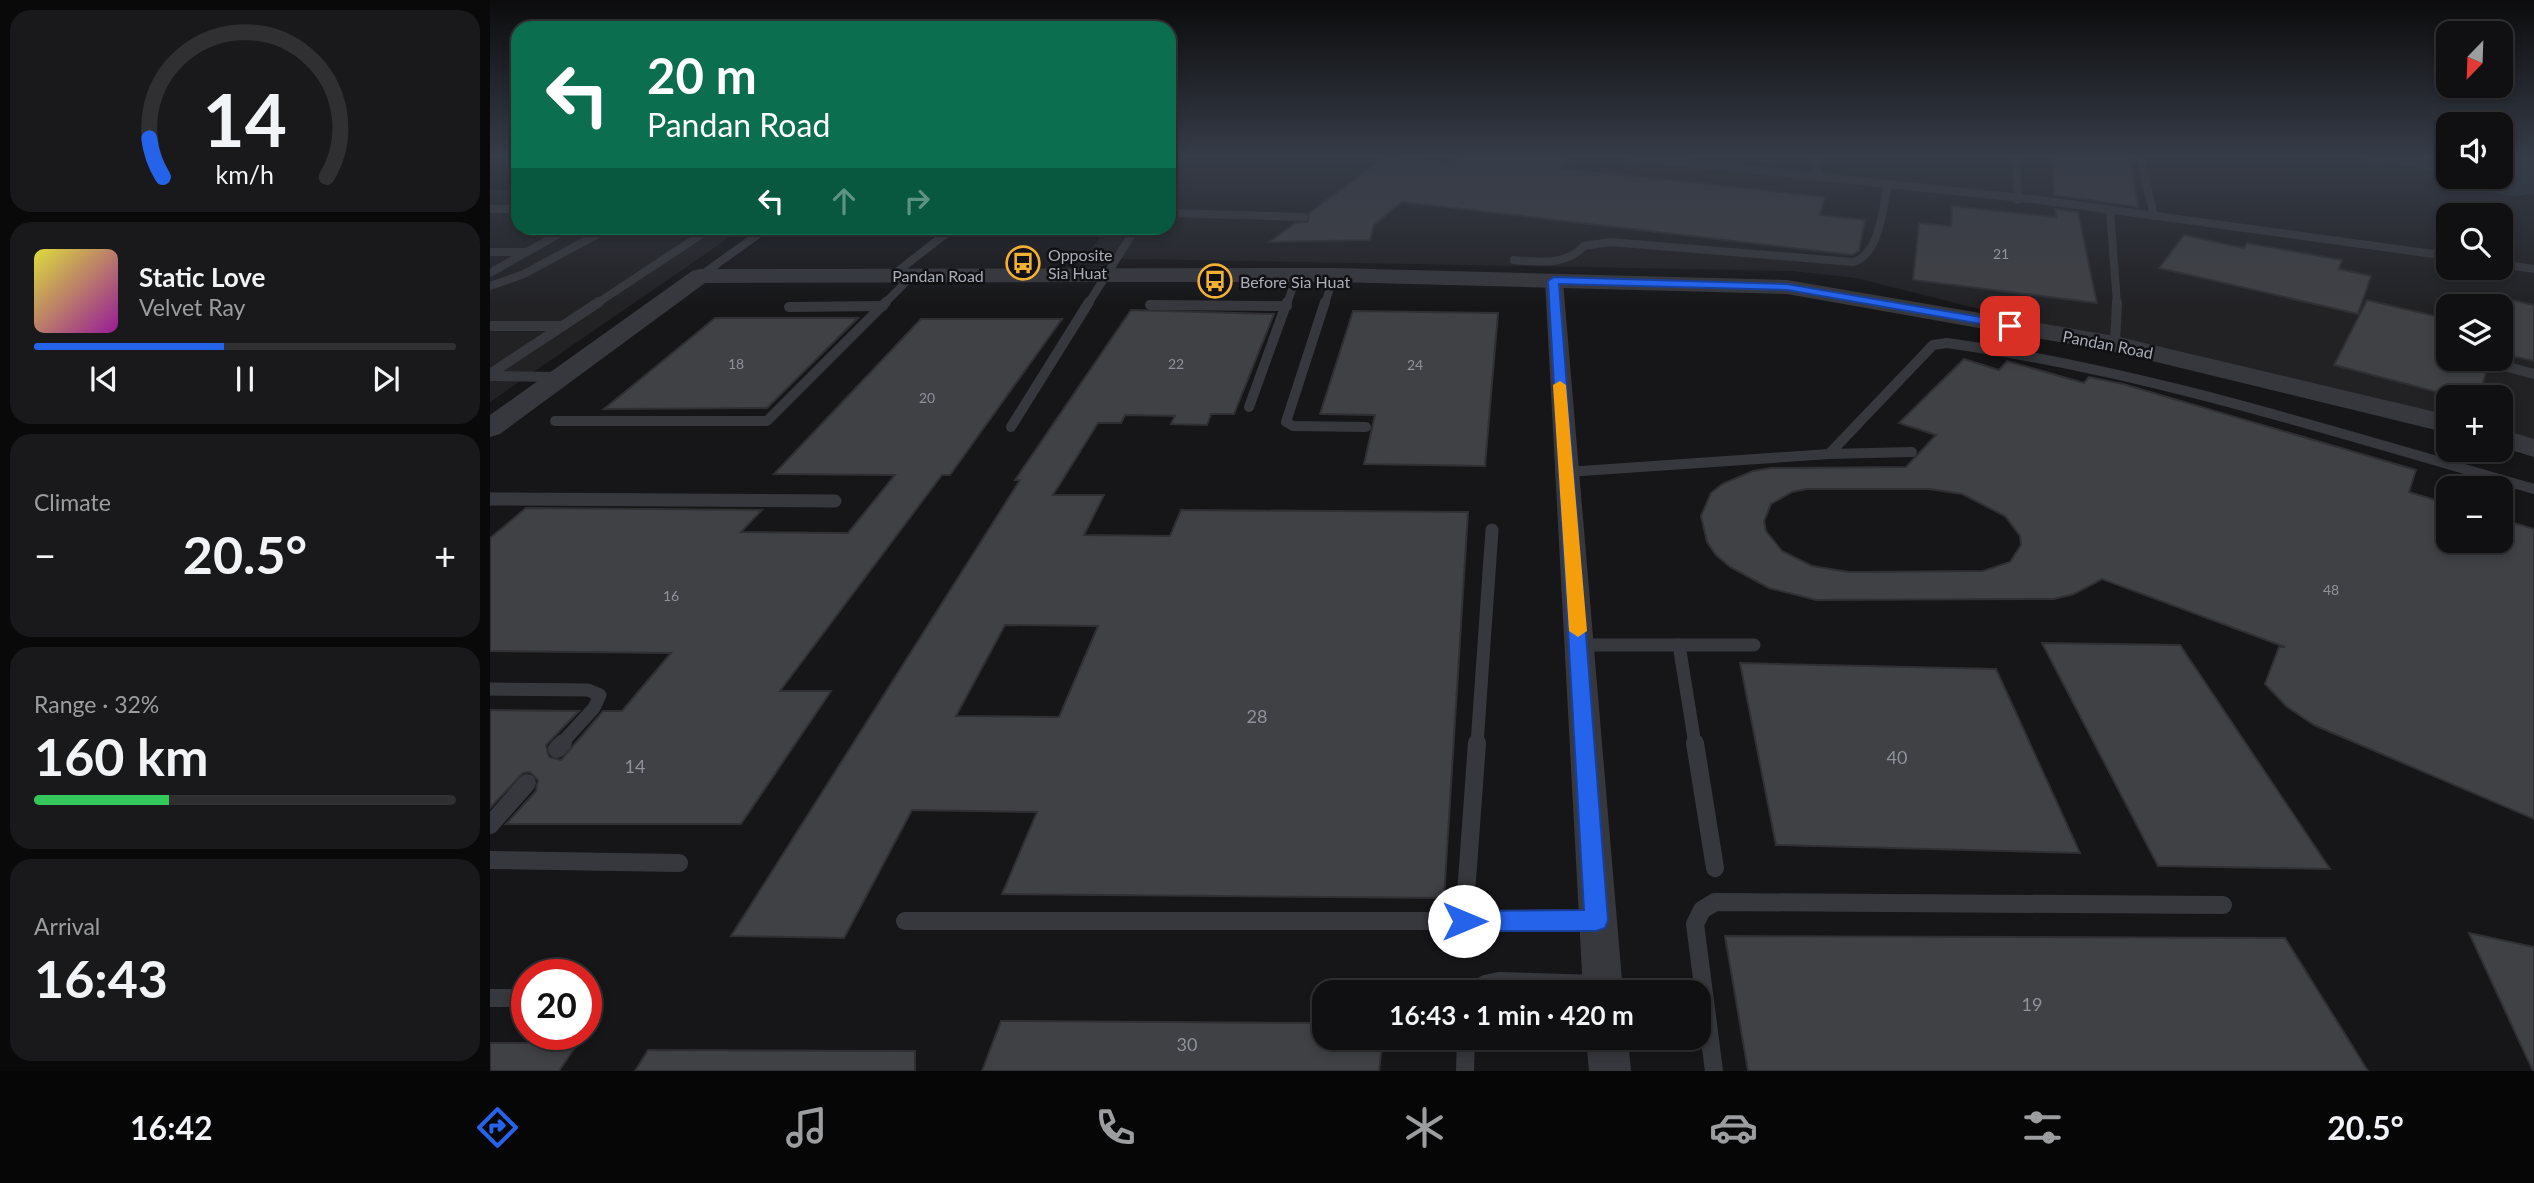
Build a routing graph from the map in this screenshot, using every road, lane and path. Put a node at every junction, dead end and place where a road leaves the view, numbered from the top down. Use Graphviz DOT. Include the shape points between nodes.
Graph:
graph roads {
  1 [pos="1882,207"];
  2 [pos="2082,207"];
  3 [pos="2152,207"];
  4 [pos="490,209"];
  5 [pos="511,209"];
  6 [pos="2110,210"];
  7 [pos="1176,213"];
  8 [pos="2154,215"];
  9 [pos="1304,217"];
  10 [pos="557,235"];
  11 [pos="596,235"];
  12 [pos="700,235"];
  13 [pos="757,235"];
  14 [pos="946,235"];
  15 [pos="1131,235"];
  16 [pos="490,251"];
  17 [pos="528,251"];
  18 [pos="2436,254"];
  19 [pos="1514,260"];
  20 [pos="2513,266"];
  21 [pos="2534,269"];
  22 [pos="490,273"];
  23 [pos="903,275"];
  24 [pos="1104,275"];
  25 [pos="1297,275"];
  26 [pos="1334,275"];
  27 [pos="700,276"];
  28 [pos="1554,281"];
  29 [pos="490,286"];
  30 [pos="1150,305"];
  31 [pos="883,306"];
  32 [pos="1287,306"];
  33 [pos="789,307"];
  34 [pos="490,326"];
  35 [pos="508,326"];
  36 [pos="563,326"];
  37 [pos="490,337"];
  38 [pos="2115,344"];
  39 [pos="2513,368"];
  40 [pos="2534,374"];
  41 [pos="490,375"];
  42 [pos="559,377"];
  43 [pos="1249,408"];
  44 [pos="555,421"];
  45 [pos="2436,421"];
  46 [pos="1011,427"];
  47 [pos="1366,427"];
  48 [pos="490,428"];
  49 [pos="2513,442"];
  50 [pos="2534,448"];
  51 [pos="1912,452"];
  52 [pos="1829,454"];
  53 [pos="2455,465"];
  54 [pos="1567,472"];
  55 [pos="2534,489"];
  56 [pos="490,499"];
  57 [pos="835,501"];
  58 [pos="1492,530"];
  59 [pos="1578,645"];
  60 [pos="1679,645"];
  61 [pos="1754,645"];
  62 [pos="490,689"];
  63 [pos="557,749"];
  64 [pos="527,783"];
  65 [pos="490,825"];
  66 [pos="490,860"];
  67 [pos="679,863"];
  68 [pos="1715,868"];
  69 [pos="2223,905"];
  70 [pos="1596,920"];
  71 [pos="905,921"];
  72 [pos="1464,921"];
  73 [pos="1601,980"];
  74 [pos="490,998"];
  75 [pos="511,998"];
  76 [pos="1466,1050"];
  77 [pos="1608,1050"];
  78 [pos="1465,1071"];
  79 [pos="1610,1071"];
  80 [pos="1714,1071"];
  1 -- 19 [label="lane" via="1872,248 1864,259 1853,262 1622,242 1584,246 1577,254 1549,263"];
  2 -- 6 [label="lane"];
  3 -- 8 [label="lane"];
  4 -- 5 [label="lane"];
  6 -- 8 [label="lane"];
  6 -- 38 [label="lane"];
  7 -- 9 [label="lane"];
  8 -- 18 [label="lane"];
  10 -- 17 [label="lane"];
  11 -- 29 [label="lane" via="524,274"];
  12 -- 36 [label="lane"];
  13 -- 27 [label="lane"];
  14 -- 23 [label="lane"];
  15 -- 24 [label="lane"];
  16 -- 17 [label="lane"];
  17 -- 22 [label="lane"];
  20 -- 21 [label="lane"];
  23 -- 24 [label="street, Pandan Road"];
  23 -- 27 [label="street, Pandan Road"];
  23 -- 31 [label="lane"];
  24 -- 25 [label="street, Pandan Road"];
  24 -- 46 [label="lane"];
  25 -- 26 [label="street, Pandan Road"];
  25 -- 32 [label="lane"];
  26 -- 28 [label="street, Pandan Road"];
  26 -- 47 [label="lane" via="1286,422 1293,426"];
  27 -- 42 [label="street"];
  28 -- 38 [label="street, Pandan Road" via="1787,287"];
  28 -- 54 [label="street"];
  30 -- 32 [label="lane"];
  31 -- 33 [label="lane"];
  31 -- 44 [label="lane" via="767,421"];
  32 -- 43 [label="lane"];
  34 -- 35 [label="lane"];
  35 -- 36 [label="lane"];
  35 -- 37 [label="lane"];
  36 -- 41 [label="lane"];
  38 -- 45 [label="street, Pandan Road"];
  39 -- 40 [label="lane"];
  41 -- 42 [label="lane"];
  42 -- 48 [label="street"];
  49 -- 50 [label="street"];
  51 -- 52 [label="lane"];
  52 -- 53 [label="lane" via="1933,345 1947,343 2040,356 2142,379"];
  52 -- 54 [label="lane"];
  53 -- 55 [label="lane"];
  54 -- 59 [label="street"];
  56 -- 57 [label="lane"];
  58 -- 72 [label="lane"];
  59 -- 60 [label="lane"];
  59 -- 70 [label="street"];
  60 -- 61 [label="lane"];
  60 -- 68 [label="lane"];
  62 -- 63 [label="lane" via="588,690 600,695"];
  64 -- 65 [label="lane"];
  66 -- 67 [label="lane"];
  69 -- 80 [label="lane" via="1706,905 1695,923"];
  70 -- 72 [label="lane"];
  70 -- 73 [label="street"];
  71 -- 72 [label="lane"];
  74 -- 75 [label="lane"];
  76 -- 78 [label="lane"];
  77 -- 79 [label="street"];
}
